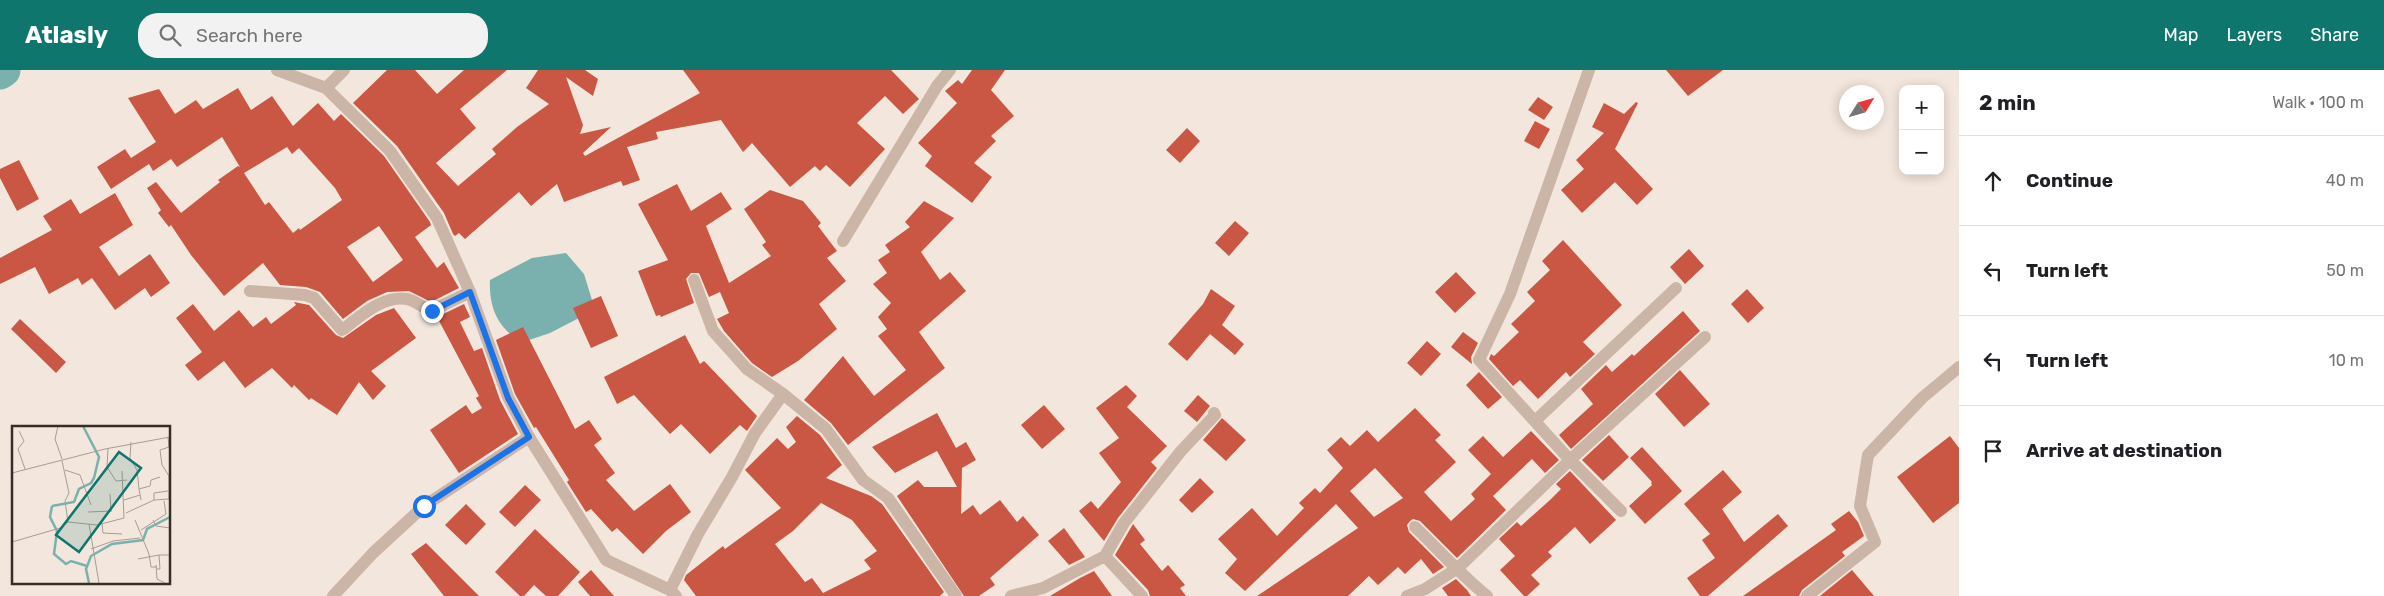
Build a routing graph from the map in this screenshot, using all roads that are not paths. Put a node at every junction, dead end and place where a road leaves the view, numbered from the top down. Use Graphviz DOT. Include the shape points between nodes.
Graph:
graph roads {
  1 [pos="277,70"];
  2 [pos="344,70"];
  3 [pos="950,70"];
  4 [pos="1590,70"];
  5 [pos="326,88"];
  6 [pos="843,241"];
  7 [pos="694,280"];
  8 [pos="1676,288"];
  9 [pos="250,290"];
  10 [pos="470,292"];
  11 [pos="1705,337"];
  12 [pos="1959,367"];
  13 [pos="783,394"];
  14 [pos="1214,414"];
  15 [pos="1535,421"];
  16 [pos="529,437"];
  17 [pos="1570,460"];
  18 [pos="1621,511"];
  19 [pos="1415,527"];
  20 [pos="1105,556"];
  21 [pos="1458,568"];
  22 [pos="673,593"];
  23 [pos="333,596"];
  24 [pos="956,596"];
  25 [pos="1011,596"];
  26 [pos="1142,596"];
  27 [pos="1407,596"];
  28 [pos="1486,596"];
  29 [pos="1808,596"];
  1 -- 5 [label="street"];
  2 -- 5 [label="street"];
  3 -- 6 [label="street" via="937,86"];
  4 -- 15 [label="street" via="1510,294 1479,360"];
  5 -- 10 [label="street" via="390,151 437,218"];
  7 -- 13 [label="street" via="713,331 747,369"];
  8 -- 15 [label="street"];
  9 -- 10 [label="street" via="314,298 342,330 372,308 391,300 409,299 432,311"];
  10 -- 16 [label="street" via="508,398"];
  11 -- 17 [label="street"];
  12 -- 29 [label="street" via="1922,398 1868,455 1860,506 1875,542"];
  13 -- 22 [label="street" via="755,433 698,534"];
  13 -- 24 [label="street" via="826,429 863,480 888,498"];
  14 -- 20 [label="street" via="1124,523"];
  15 -- 17 [label="street"];
  16 -- 22 [label="street" via="606,560"];
  16 -- 23 [label="street" via="424,506"];
  17 -- 18 [label="street"];
  17 -- 21 [label="street"];
  19 -- 21 [label="street"];
  20 -- 25 [label="street" via="1043,588"];
  20 -- 26 [label="street"];
  21 -- 27 [label="street" via="1425,589"];
  21 -- 28 [label="street" via="1465,579"];
}
